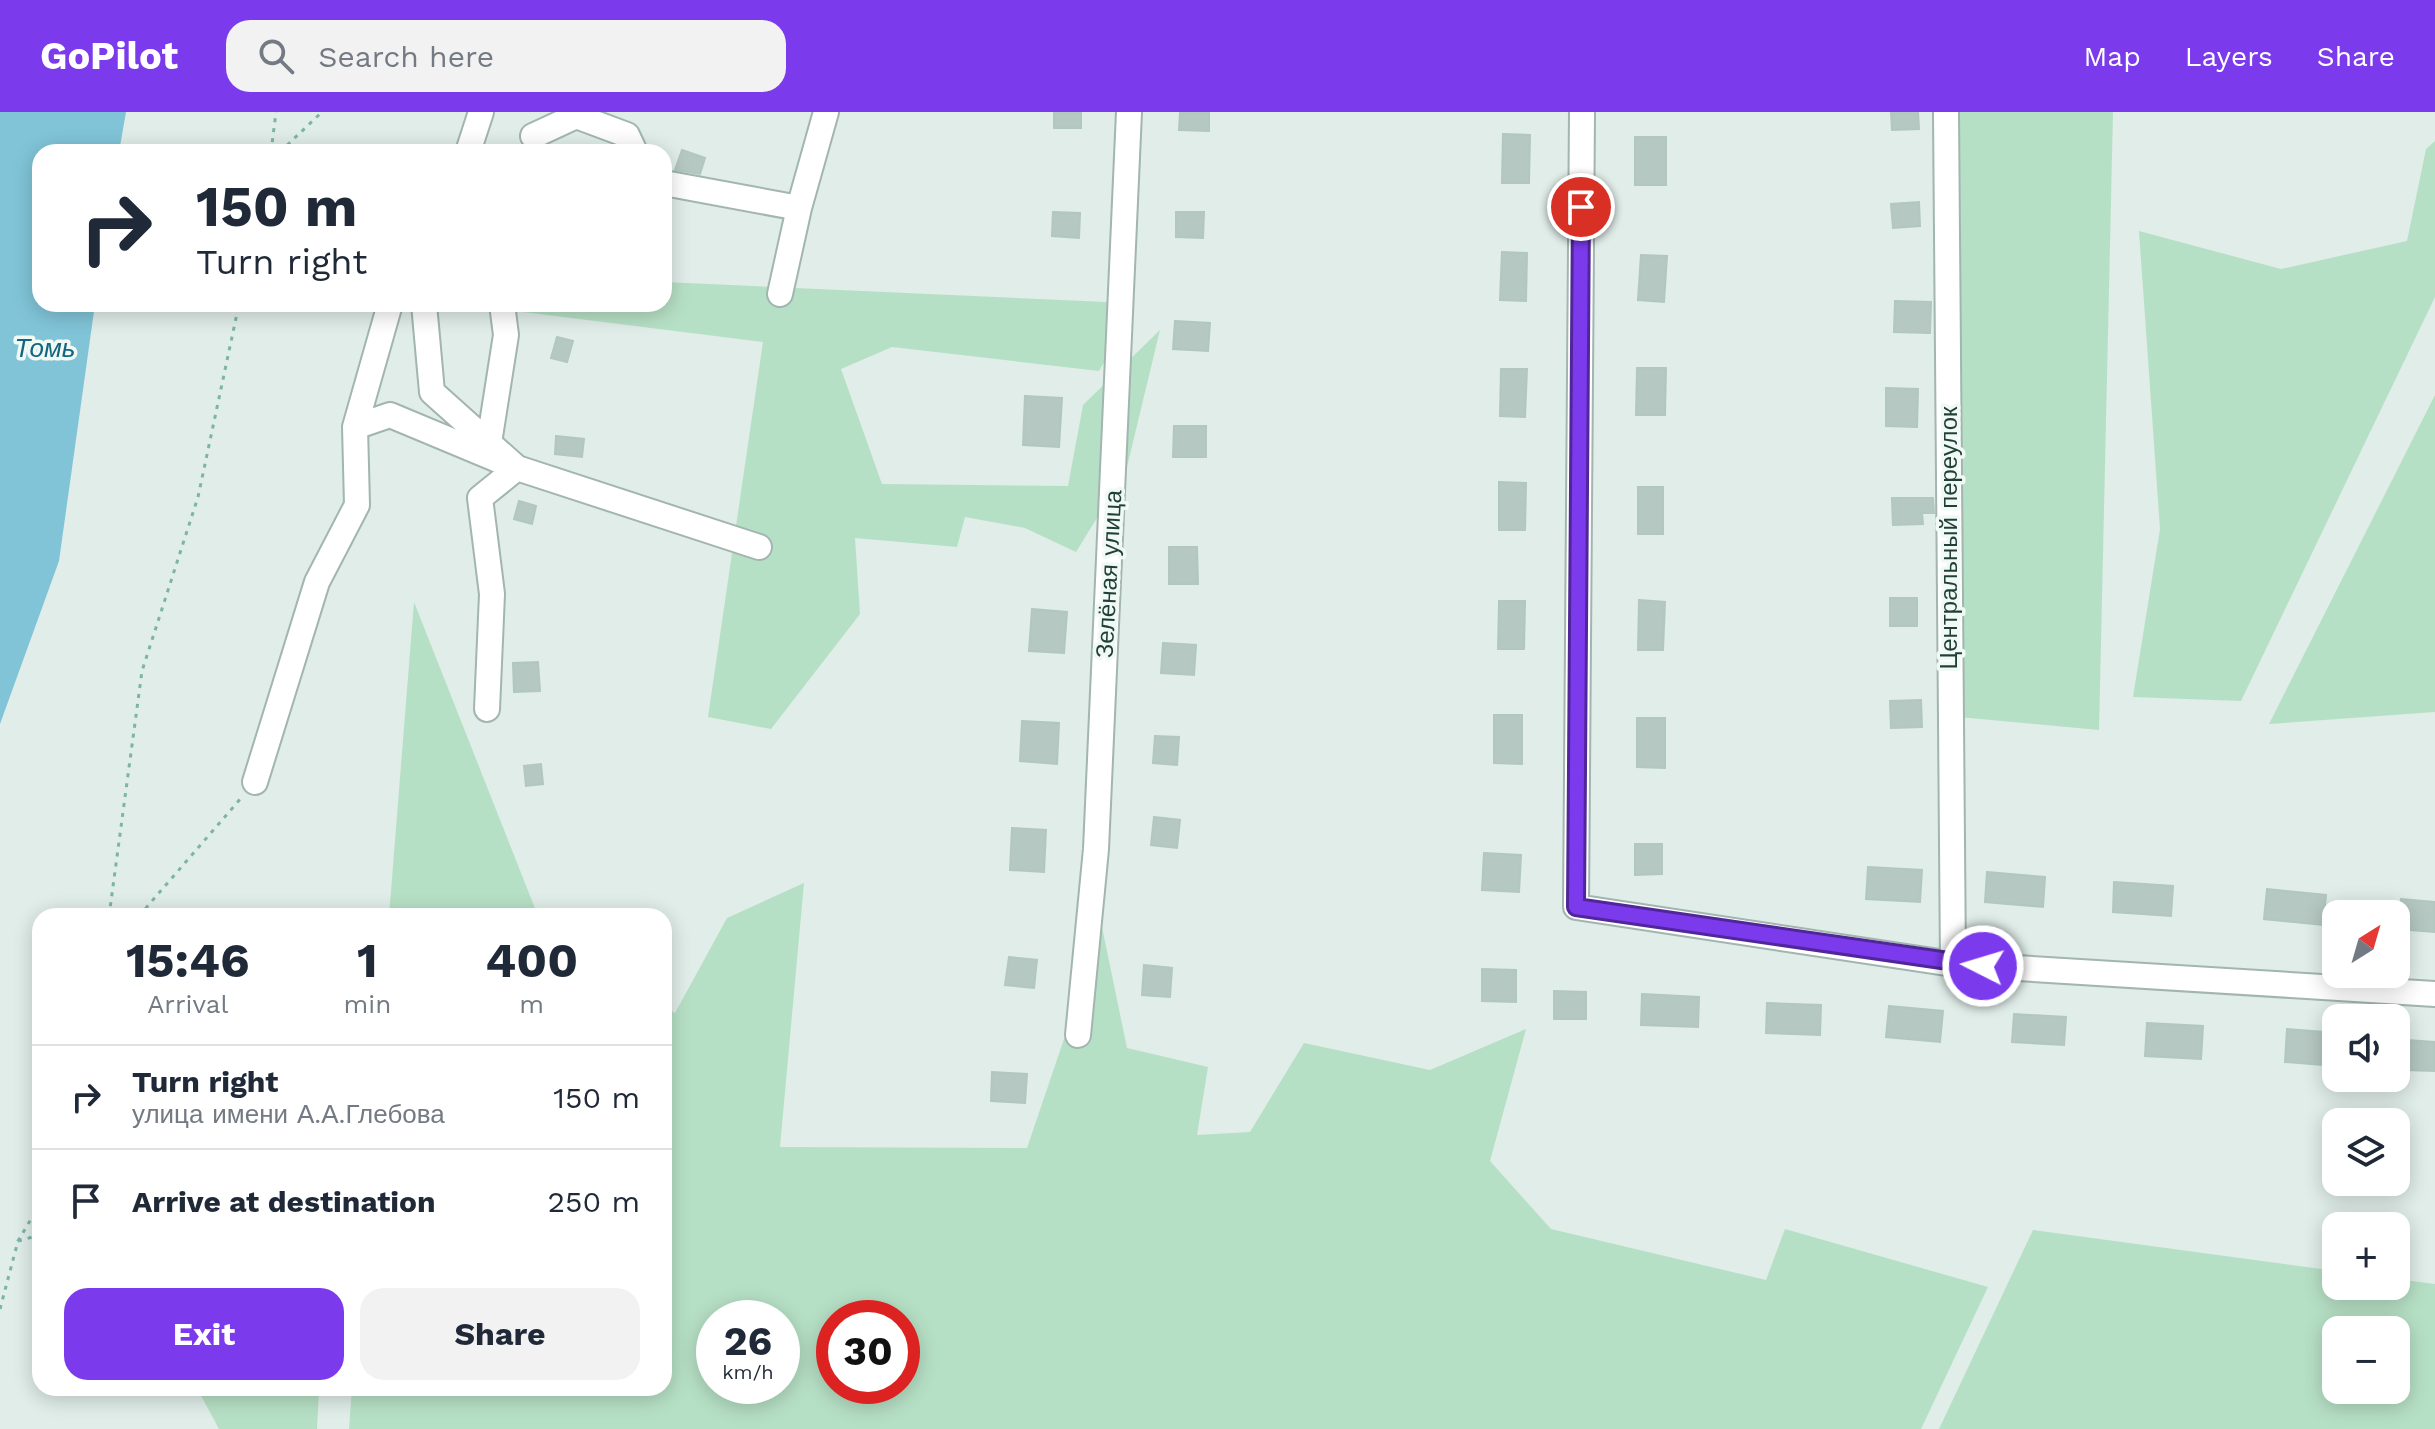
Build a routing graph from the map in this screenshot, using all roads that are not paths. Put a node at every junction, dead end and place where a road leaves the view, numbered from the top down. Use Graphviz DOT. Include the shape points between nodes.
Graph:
graph roads {
  1 [pos="481,112"];
  2 [pos="546,112"];
  3 [pos="826,112"];
  4 [pos="1129,112"];
  5 [pos="1582,112"];
  6 [pos="1946,112"];
  7 [pos="471,144"];
  8 [pos="531,144"];
  9 [pos="631,144"];
  10 [pos="672,184"];
  11 [pos="799,208"];
  12 [pos="780,294"];
  13 [pos="388,312"];
  14 [pos="426,312"];
  15 [pos="503,312"];
  16 [pos="355,427"];
  17 [pos="489,443"];
  18 [pos="517,468"];
  19 [pos="759,547"];
  20 [pos="487,709"];
  21 [pos="255,782"];
  22 [pos="1953,964"];
  23 [pos="2435,994"];
  24 [pos="1078,1035"];
  1 -- 7 [label="street"];
  2 -- 8 [label="street"];
  3 -- 11 [label="street"];
  4 -- 24 [label="street, Зелёная улица" via="1096,849"];
  5 -- 22 [label="street" via="1576,907"];
  6 -- 22 [label="street, Центральный переулок"];
  8 -- 9 [label="street" via="576,116 627,135"];
  10 -- 11 [label="street"];
  11 -- 12 [label="street"];
  13 -- 16 [label="street"];
  14 -- 17 [label="street" via="432,392"];
  15 -- 17 [label="street" via="506,335"];
  16 -- 18 [label="street" via="390,415"];
  16 -- 21 [label="street" via="357,505 317,582"];
  17 -- 18 [label="street"];
  18 -- 19 [label="street"];
  18 -- 20 [label="street" via="480,498 492,594"];
  22 -- 23 [label="street"];
}
